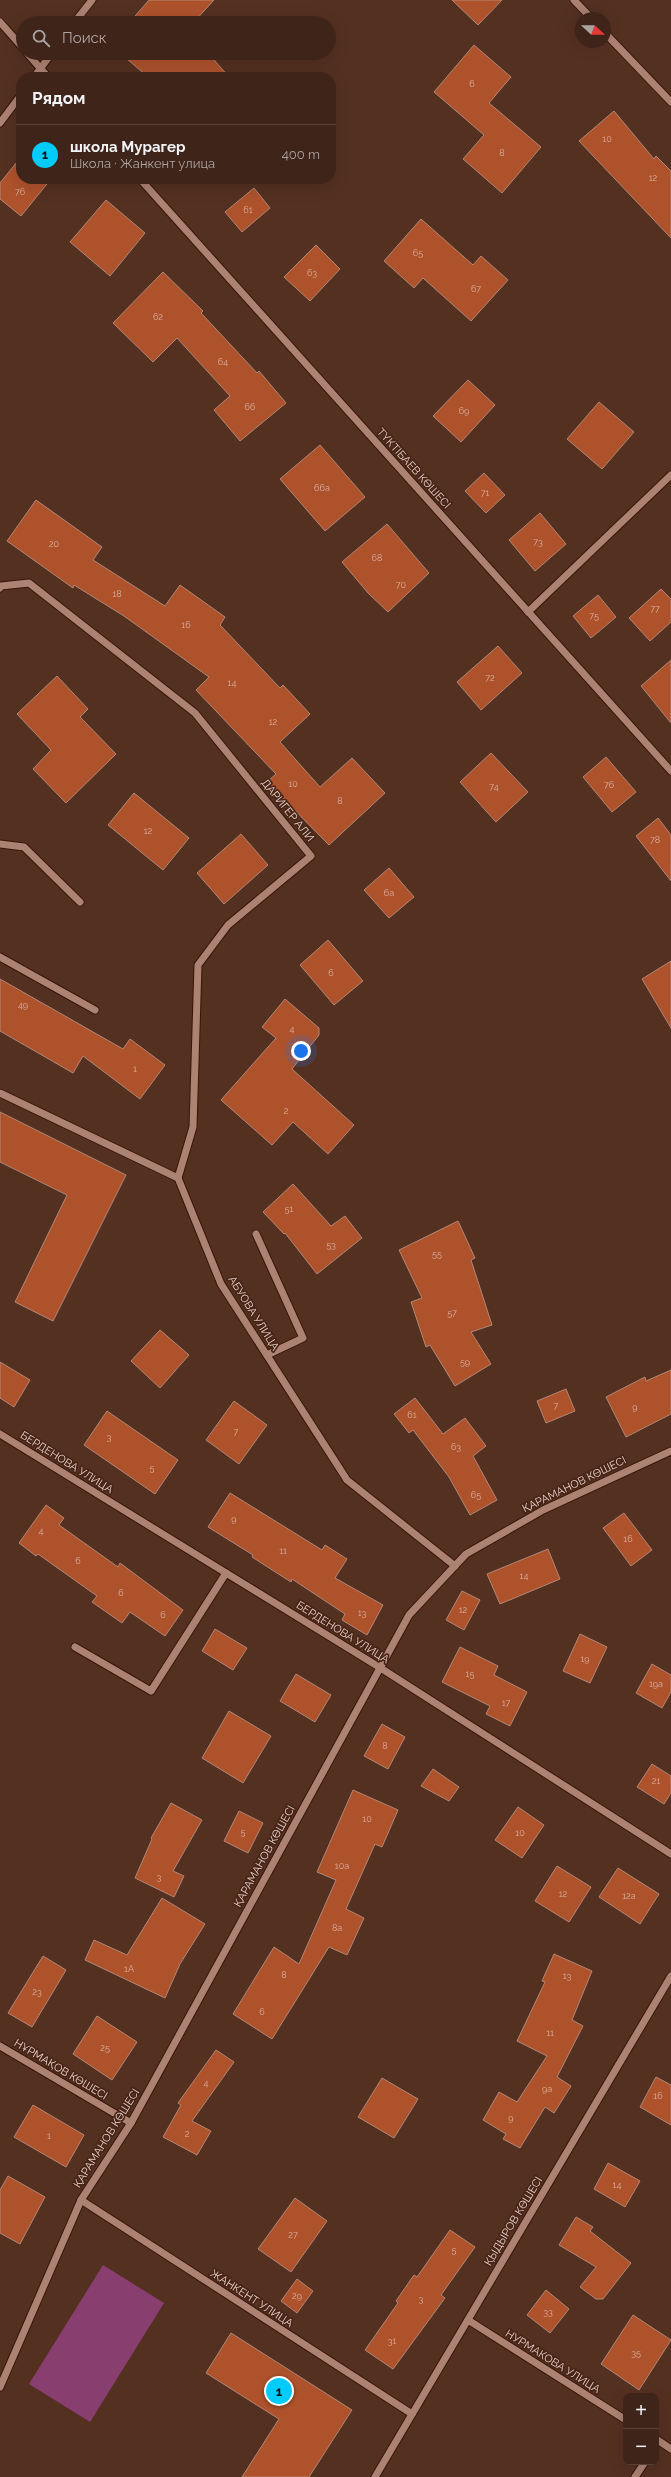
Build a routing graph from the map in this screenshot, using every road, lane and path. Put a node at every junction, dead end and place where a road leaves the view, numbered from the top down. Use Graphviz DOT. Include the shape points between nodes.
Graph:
graph roads {
  1 [pos="92,0"];
  2 [pos="574,0"];
  3 [pos="585,12"];
  4 [pos="79,16"];
  5 [pos="0,22"];
  6 [pos="611,39"];
  7 [pos="16,40"];
  8 [pos="33,60"];
  9 [pos="46,60"];
  10 [pos="40,68"];
  11 [pos="37,72"];
  12 [pos="44,72"];
  13 [pos="16,102"];
  14 [pos="671,102"];
  15 [pos="0,123"];
  16 [pos="144,184"];
  17 [pos="671,475"];
  18 [pos="0,588"];
  19 [pos="528,612"];
  20 [pos="671,771"];
  21 [pos="0,844"];
  22 [pos="80,902"];
  23 [pos="0,957"];
  24 [pos="95,1010"];
  25 [pos="0,1093"];
  26 [pos="178,1178"];
  27 [pos="256,1234"];
  28 [pos="267,1355"];
  29 [pos="0,1434"];
  30 [pos="671,1451"];
  31 [pos="455,1566"];
  32 [pos="226,1573"];
  33 [pos="75,1647"];
  34 [pos="379,1667"];
  35 [pos="671,1854"];
  36 [pos="671,1976"];
  37 [pos="0,2046"];
  38 [pos="131,2123"];
  39 [pos="81,2200"];
  40 [pos="468,2320"];
  41 [pos="0,2387"];
  42 [pos="412,2414"];
  43 [pos="623,2418"];
  44 [pos="659,2443"];
  45 [pos="671,2449"];
  46 [pos="643,2465"];
  47 [pos="375,2477"];
  48 [pos="635,2477"];
  1 -- 4 [label="street"];
  2 -- 3 [label="street"];
  5 -- 7 [label="street"];
  6 -- 14 [label="street"];
  8 -- 10 [label="street"];
  9 -- 10 [label="street"];
  10 -- 11 [label="street"];
  10 -- 12 [label="street"];
  13 -- 15 [label="street"];
  16 -- 19 [label="street, ТҮКТІБАЕВ КӨШЕСІ"];
  17 -- 19 [label="street"];
  18 -- 26 [label="street, ДАРИГЕР АЛИ" via="29,583 195,713 311,856 228,925 198,965 193,1127"];
  19 -- 20 [label="street, ТҮКТІБАЕВ КӨШЕСІ"];
  21 -- 22 [label="street" via="24,847"];
  23 -- 24 [label="street"];
  25 -- 26 [label="street"];
  26 -- 28 [label="street, АБУОВА УЛИЦА" via="221,1284"];
  27 -- 28 [label="street" via="303,1338"];
  28 -- 31 [label="street, АБУОВА УЛИЦА" via="347,1480"];
  29 -- 32 [label="street, БЕРДЕНОВА УЛИЦА"];
  30 -- 31 [label="street, ҚАРАМАНОВ КӨШЕСІ" via="543,1510 466,1554"];
  31 -- 34 [label="street, ҚАРАМАНОВ КӨШЕСІ" via="409,1615"];
  32 -- 33 [label="street" via="151,1691"];
  32 -- 34 [label="street, БЕРДЕНОВА УЛИЦА"];
  34 -- 35 [label="street, БЕРДЕНОВА УЛИЦА"];
  34 -- 38 [label="street, ҚАРАМАНОВ КӨШЕСІ"];
  36 -- 40 [label="street, ҚЫДЫРОВ КӨШЕСІ"];
  37 -- 38 [label="street, НҰРМАҚОВ КӨШЕСІ"];
  38 -- 39 [label="street, ҚАРАМАНОВ КӨШЕСІ"];
  39 -- 41 [label="street, ҚАРАМАНОВ КӨШЕСІ"];
  39 -- 42 [label="street, ЖАНКЕНТ УЛИЦА"];
  40 -- 42 [label="street, ҚЫДЫРОВ КӨШЕСІ"];
  40 -- 43 [label="street, НУРМАКОВА УЛИЦА"];
  42 -- 47 [label="street, ҚЫДЫРОВ КӨШЕСІ"];
  44 -- 45 [label="street"];
  46 -- 48 [label="street"];
}
